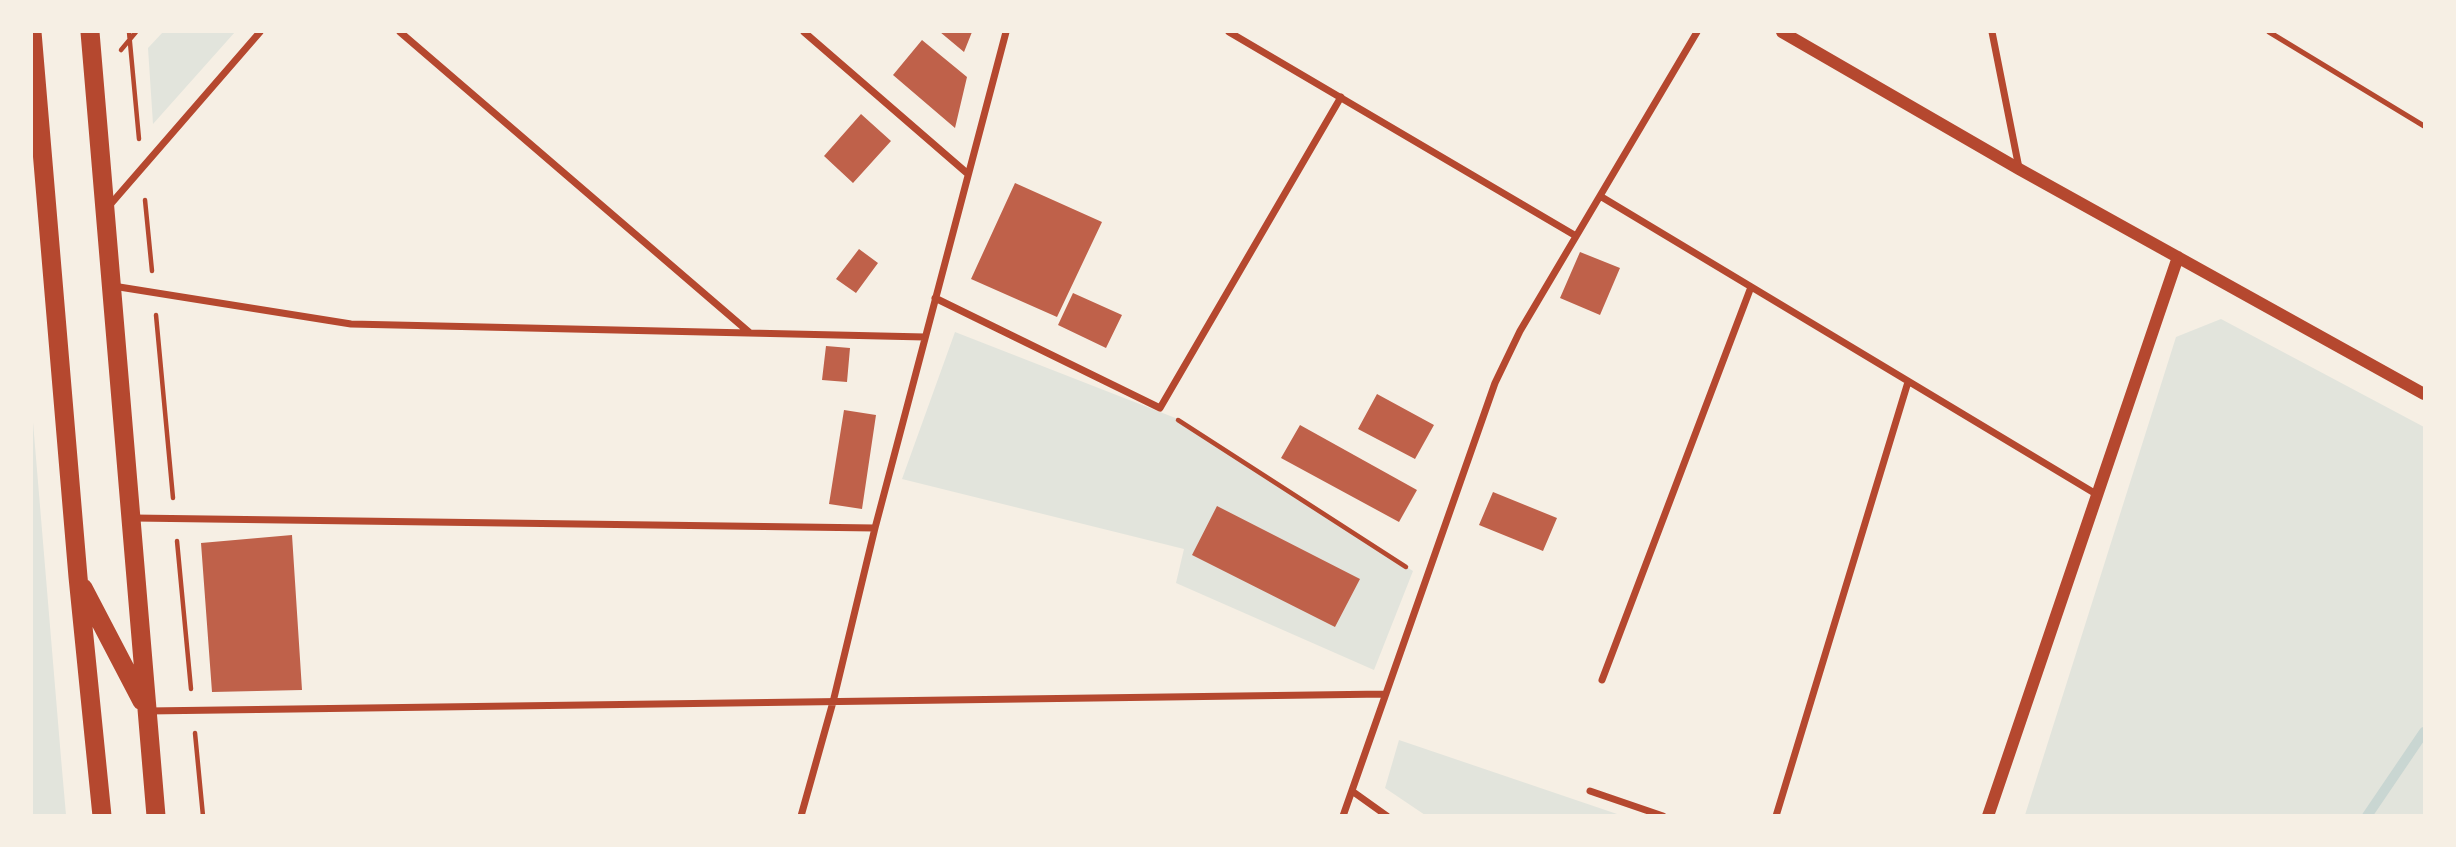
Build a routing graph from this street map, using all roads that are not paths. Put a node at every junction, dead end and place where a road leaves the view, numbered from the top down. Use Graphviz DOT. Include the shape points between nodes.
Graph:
graph roads {
  1 [pos="32,32"];
  2 [pos="90,32"];
  3 [pos="260,32"];
  4 [pos="400,32"];
  5 [pos="804,32"];
  6 [pos="1006,32"];
  7 [pos="1229,32"];
  8 [pos="1697,32"];
  9 [pos="1782,32"];
  10 [pos="1992,32"];
  11 [pos="2269,32"];
  12 [pos="1341,97"];
  13 [pos="2424,126"];
  14 [pos="2019,169"];
  15 [pos="968,174"];
  16 [pos="1600,196"];
  17 [pos="104,212"];
  18 [pos="1576,236"];
  19 [pos="2178,257"];
  20 [pos="110,285"];
  21 [pos="1751,287"];
  22 [pos="935,298"];
  23 [pos="750,333"];
  24 [pos="925,337"];
  25 [pos="1908,382"];
  26 [pos="2424,394"];
  27 [pos="2096,494"];
  28 [pos="129,518"];
  29 [pos="875,528"];
  30 [pos="78,577"];
  31 [pos="1602,680"];
  32 [pos="1385,694"];
  33 [pos="833,702"];
  34 [pos="148,711"];
  35 [pos="1352,791"];
  36 [pos="1590,791"];
  37 [pos="102,816"];
  38 [pos="156,816"];
  39 [pos="801,816"];
  40 [pos="1343,816"];
  41 [pos="1387,816"];
  42 [pos="1663,816"];
  43 [pos="1776,816"];
  44 [pos="1988,816"];
  1 -- 30 [label="highway"];
  2 -- 17 [label="highway"];
  3 -- 17 [label="street"];
  4 -- 23 [label="street"];
  5 -- 15 [label="street"];
  6 -- 15 [label="street"];
  7 -- 12 [label="street"];
  8 -- 16 [label="street"];
  9 -- 14 [label="street"];
  10 -- 14 [label="street"];
  11 -- 13 [label="lane"];
  12 -- 18 [label="street"];
  12 -- 22 [label="street" via="1160,408"];
  14 -- 19 [label="street"];
  15 -- 22 [label="street"];
  16 -- 18 [label="street"];
  16 -- 21 [label="street"];
  17 -- 20 [label="highway"];
  18 -- 32 [label="street" via="1495,383"];
  19 -- 26 [label="street"];
  19 -- 27 [label="street"];
  20 -- 23 [label="street" via="351,324"];
  20 -- 28 [label="highway"];
  21 -- 25 [label="street"];
  21 -- 31 [label="street"];
  22 -- 24 [label="street"];
  23 -- 24 [label="street"];
  24 -- 29 [label="street"];
  25 -- 27 [label="street"];
  25 -- 43 [label="street"];
  27 -- 44 [label="street"];
  28 -- 29 [label="street"];
  28 -- 34 [label="highway"];
  29 -- 33 [label="street"];
  30 -- 34 [label="highway"];
  30 -- 37 [label="highway"];
  32 -- 33 [label="street"];
  32 -- 35 [label="street"];
  33 -- 34 [label="street"];
  33 -- 39 [label="street"];
  34 -- 38 [label="highway"];
  35 -- 40 [label="street"];
  35 -- 41 [label="street"];
  36 -- 42 [label="street"];
}
